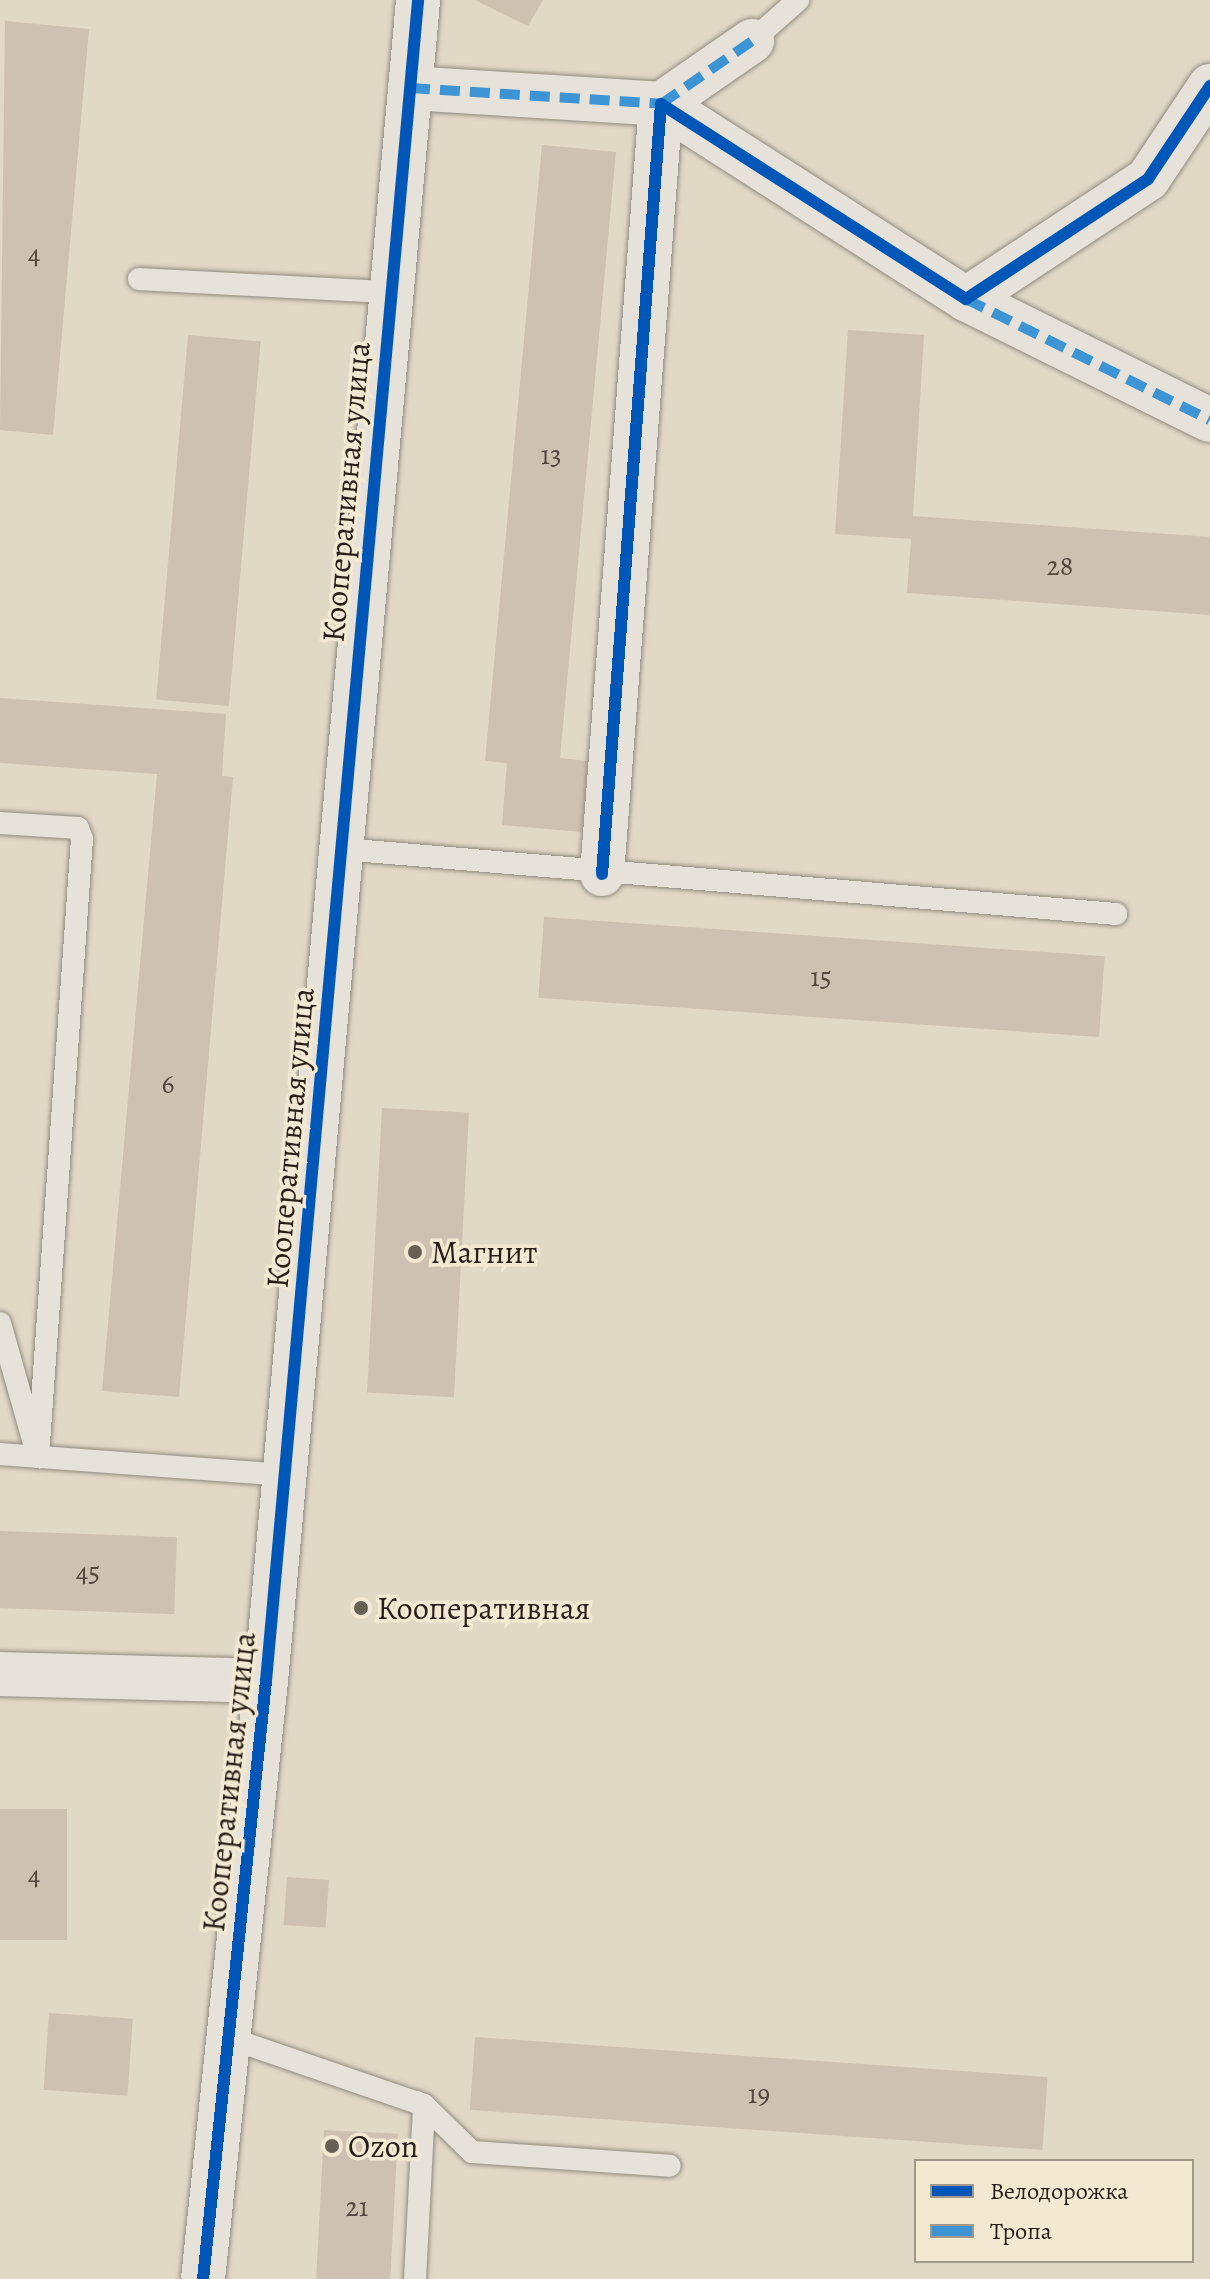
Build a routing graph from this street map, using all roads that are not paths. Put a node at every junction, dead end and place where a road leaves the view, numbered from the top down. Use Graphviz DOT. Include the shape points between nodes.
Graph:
graph roads {
  1 [pos="418,0"];
  2 [pos="798,0"];
  3 [pos="752,41"];
  4 [pos="1210,86"];
  5 [pos="410,88"];
  6 [pos="661,104"];
  7 [pos="139,279"];
  8 [pos="389,292"];
  9 [pos="966,299"];
  10 [pos="1210,420"];
  11 [pos="0,823"];
  12 [pos="342,849"];
  13 [pos="602,874"];
  14 [pos="1116,914"];
  15 [pos="0,1323"];
  16 [pos="0,1454"];
  17 [pos="38,1457"];
  18 [pos="285,1475"];
  19 [pos="0,1674"];
  20 [pos="266,1681"];
  21 [pos="229,2038"];
  22 [pos="424,2105"];
  23 [pos="670,2166"];
  24 [pos="203,2279"];
  25 [pos="415,2279"];
  1 -- 5 [label="street, Кооперативная улица"];
  2 -- 3 [label="lane"];
  3 -- 6 [label="street"];
  4 -- 9 [label="street" via="1148,179"];
  5 -- 6 [label="street"];
  5 -- 8 [label="street, Кооперативная улица"];
  6 -- 9 [label="street"];
  6 -- 13 [label="street"];
  7 -- 8 [label="lane"];
  8 -- 12 [label="street, Кооперативная улица"];
  9 -- 10 [label="street"];
  11 -- 17 [label="lane" via="78,828 82,839"];
  12 -- 13 [label="lane"];
  12 -- 18 [label="street, Кооперативная улица"];
  13 -- 14 [label="lane"];
  15 -- 17 [label="lane"];
  16 -- 17 [label="lane"];
  17 -- 18 [label="lane"];
  18 -- 20 [label="street, Кооперативная улица"];
  19 -- 20 [label="street"];
  20 -- 21 [label="street, Кооперативная улица"];
  21 -- 22 [label="lane"];
  21 -- 24 [label="street, Кооперативная улица"];
  22 -- 23 [label="lane" via="472,2152"];
  22 -- 25 [label="lane"];
}
